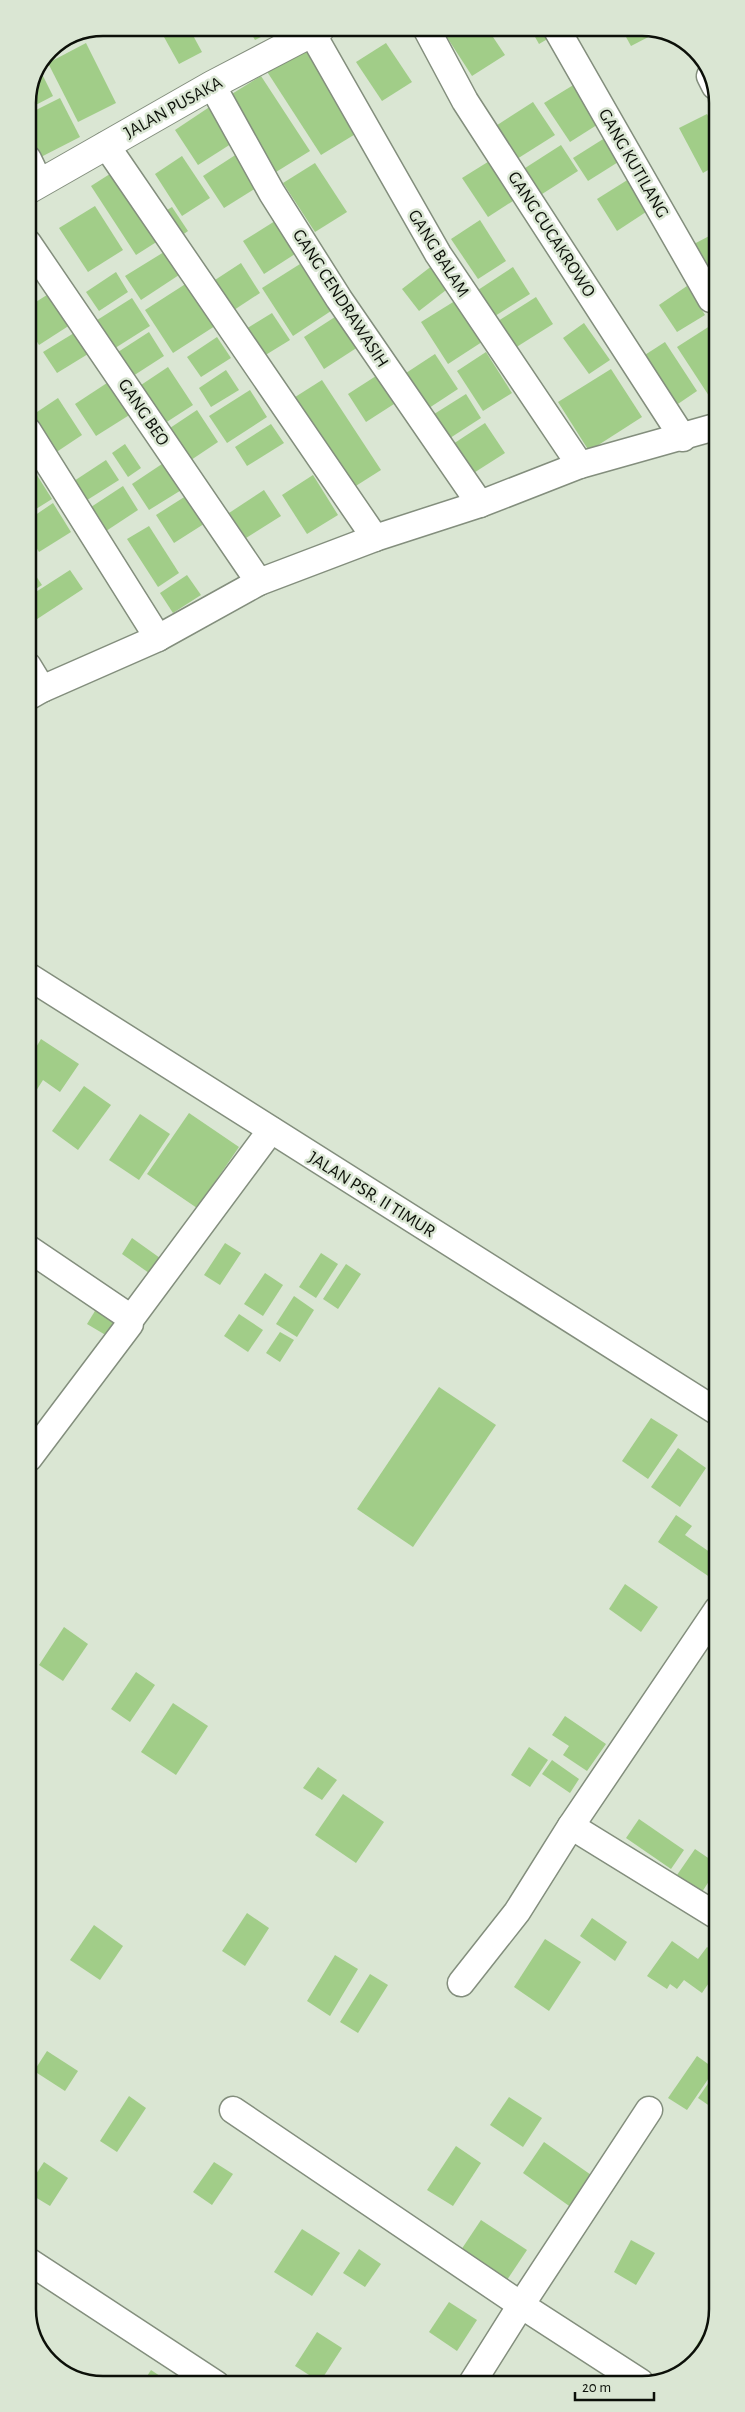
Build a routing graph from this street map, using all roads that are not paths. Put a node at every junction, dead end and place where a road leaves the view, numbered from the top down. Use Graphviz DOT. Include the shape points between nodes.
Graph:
graph roads {
  1 [pos="305,36"];
  2 [pos="319,36"];
  3 [pos="430,36"];
  4 [pos="561,36"];
  5 [pos="212,85"];
  6 [pos="106,145"];
  7 [pos="36,175"];
  8 [pos="36,254"];
  9 [pos="709,296"];
  10 [pos="709,429"];
  11 [pos="682,438"];
  12 [pos="36,444"];
  13 [pos="580,465"];
  14 [pos="480,504"];
  15 [pos="375,538"];
  16 [pos="259,582"];
  17 [pos="158,638"];
  18 [pos="36,693"];
  19 [pos="36,981"];
  20 [pos="271,1130"];
  21 [pos="36,1254"];
  22 [pos="130,1320"];
  23 [pos="709,1407"];
  24 [pos="36,1449"];
  25 [pos="709,1622"];
  26 [pos="571,1826"];
  27 [pos="709,1911"];
  28 [pos="461,1983"];
  29 [pos="233,2110"];
  30 [pos="649,2110"];
  31 [pos="36,2266"];
  32 [pos="521,2305"];
  33 [pos="204,2376"];
  34 [pos="476,2376"];
  35 [pos="631,2376"];
  1 -- 5 [label="main road, JALAN PUSAKA"];
  2 -- 13 [label="street, GANG BALAM" via="438,254"];
  3 -- 11 [label="street, GANG CUCAKROWO" via="465,101"];
  4 -- 9 [label="street, GANG KUTILANG"];
  5 -- 6 [label="main road, JALAN PUSAKA"];
  5 -- 14 [label="street, GANG CENDRAWASIH" via="272,193 338,299"];
  6 -- 7 [label="main road, JALAN PUSAKA"];
  6 -- 15 [label="street"];
  8 -- 16 [label="street, GANG BEO"];
  10 -- 11 [label="street"];
  11 -- 13 [label="street"];
  12 -- 17 [label="street"];
  13 -- 14 [label="street"];
  14 -- 15 [label="street"];
  15 -- 16 [label="street"];
  16 -- 17 [label="street"];
  17 -- 18 [label="street"];
  19 -- 20 [label="street, JALAN PSR. II TIMUR"];
  20 -- 22 [label="street"];
  20 -- 23 [label="street, JALAN PSR. II TIMUR"];
  21 -- 22 [label="street"];
  22 -- 24 [label="street"];
  25 -- 26 [label="street"];
  26 -- 27 [label="street"];
  26 -- 28 [label="street" via="517,1912"];
  29 -- 32 [label="street"];
  30 -- 32 [label="street"];
  31 -- 33 [label="street"];
  32 -- 34 [label="street"];
  32 -- 35 [label="street"];
}
